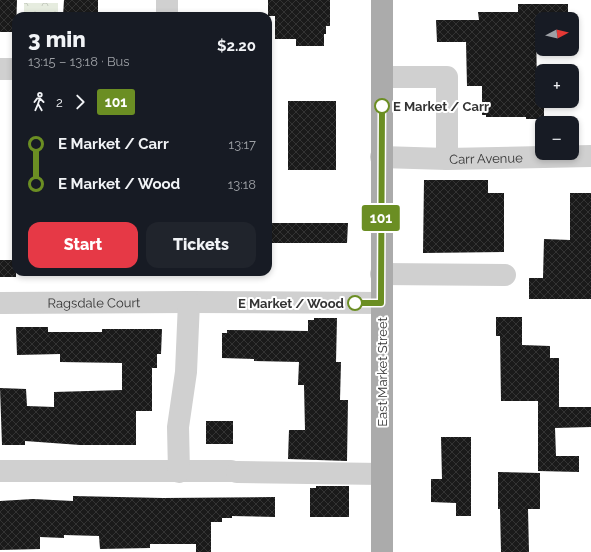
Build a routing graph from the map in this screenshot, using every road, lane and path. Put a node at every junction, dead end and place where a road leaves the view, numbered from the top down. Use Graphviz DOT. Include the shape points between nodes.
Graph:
graph roads {
  1 [pos="167,0"];
  2 [pos="382,0"];
  3 [pos="167,12"];
  4 [pos="0,69"];
  5 [pos="12,69"];
  6 [pos="382,77"];
  7 [pos="591,156"];
  8 [pos="381,158"];
  9 [pos="447,159"];
  10 [pos="381,274"];
  11 [pos="505,275"];
  12 [pos="189,302"];
  13 [pos="0,303"];
  14 [pos="381,303"];
  15 [pos="0,471"];
  16 [pos="179,472"];
  17 [pos="382,474"];
  18 [pos="382,552"];
  1 -- 3 [label="street"];
  2 -- 6 [label="main road, East Market Street"];
  4 -- 5 [label="street"];
  6 -- 8 [label="main road, East Market Street"];
  6 -- 9 [label="street" via="447,77"];
  7 -- 9 [label="street, Carr Avenue"];
  8 -- 9 [label="street, Carr Avenue"];
  8 -- 10 [label="main road, East Market Street"];
  10 -- 11 [label="street"];
  10 -- 14 [label="main road, East Market Street"];
  12 -- 13 [label="street, Ragsdale Court"];
  12 -- 14 [label="street, Ragsdale Court"];
  12 -- 16 [label="street" via="186,372 178,427"];
  14 -- 17 [label="main road, East Market Street"];
  15 -- 16 [label="street"];
  16 -- 17 [label="street"];
  17 -- 18 [label="main road, East Market Street"];
}
